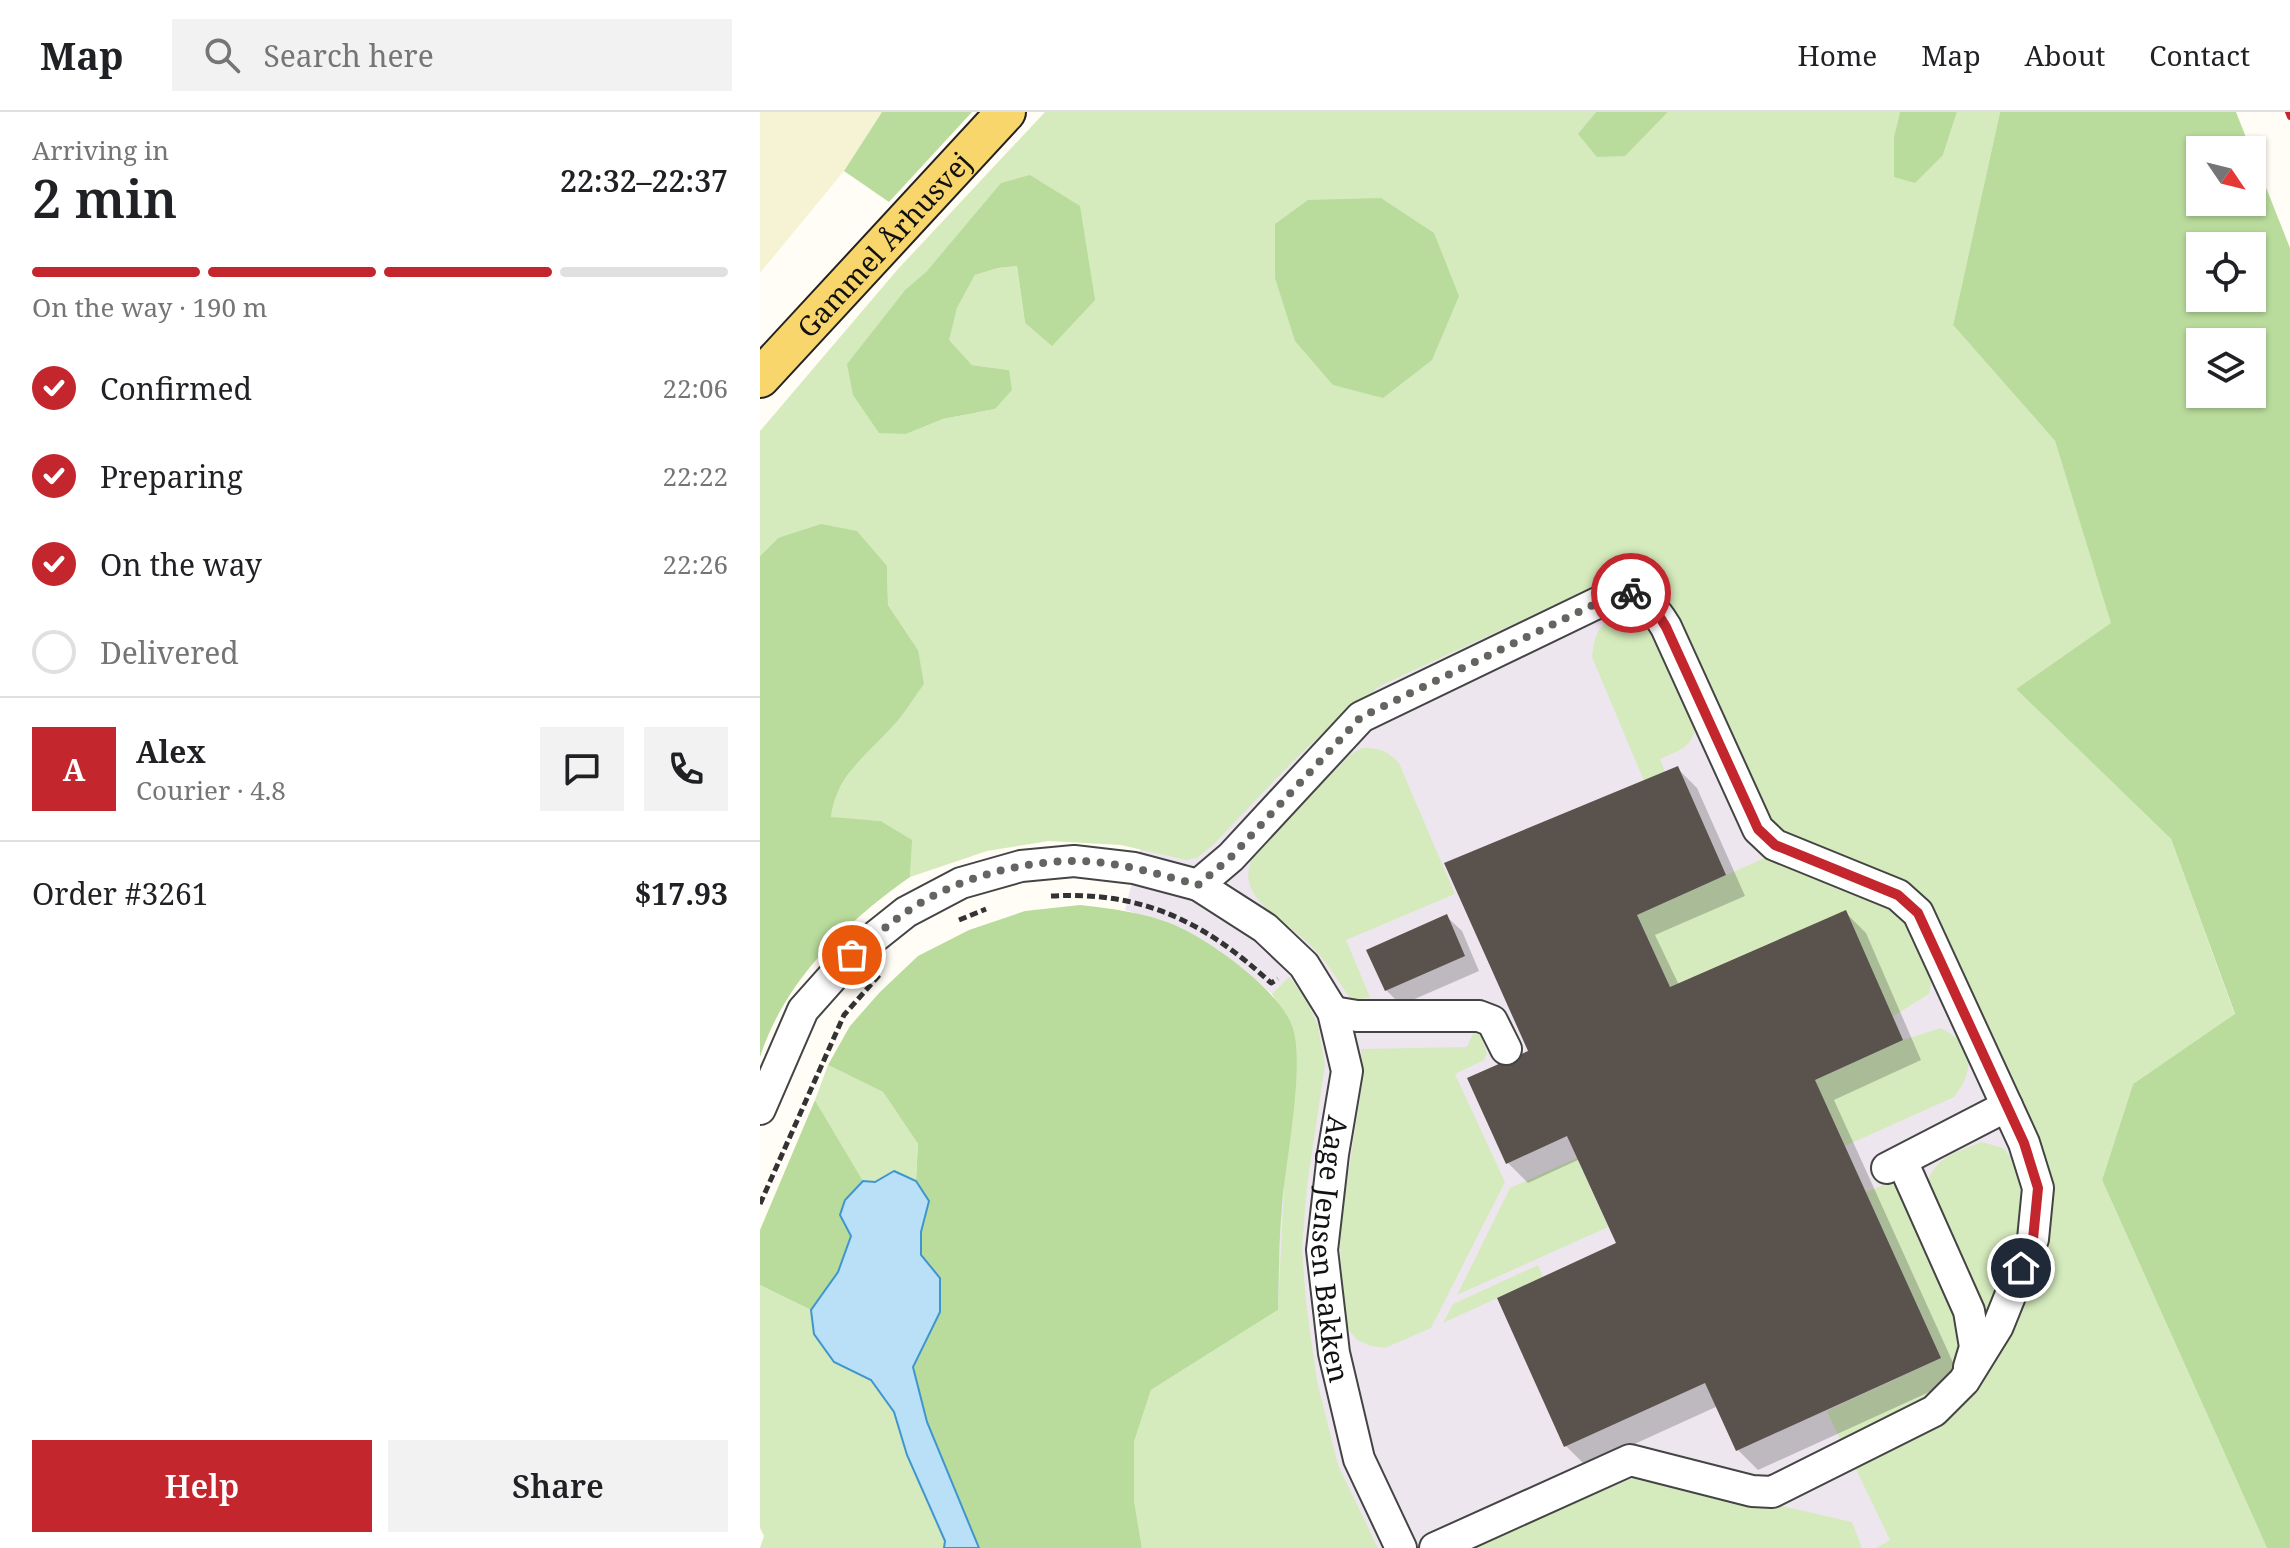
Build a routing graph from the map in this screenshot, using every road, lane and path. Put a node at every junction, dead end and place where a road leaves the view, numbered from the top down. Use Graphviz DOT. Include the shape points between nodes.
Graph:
graph roads {
  1 [pos="1006,112"];
  2 [pos="760,378"];
  3 [pos="1198,885"];
  4 [pos="1047,896"];
  5 [pos="992,907"];
  6 [pos="957,921"];
  7 [pos="892,963"];
  8 [pos="1304,965"];
  9 [pos="1333,1012"];
  10 [pos="1506,1049"];
  11 [pos="2007,1106"];
  12 [pos="760,1109"];
  13 [pos="760,1204"];
  14 [pos="1964,1381"];
  15 [pos="1401,1548"];
  16 [pos="1435,1548"];
  1 -- 2 [label="main road, Gammel Århusvej"];
  3 -- 8 [label="lane, Aage Jensen Bakken" via="1265,928"];
  3 -- 11 [label="lane" via="1231,857 1361,717 1618,593 1634,593 1666,627 1758,829 1775,845 1898,895 1918,913"];
  3 -- 12 [label="lane, Aage Jensen Bakken" via="1134,868 1074,861 1021,866 961,883 906,912 874,937 803,1010"];
  4 -- 8 [label="path" via="1127,900 1171,914 1212,934 1271,983"];
  5 -- 6 [label="path"];
  7 -- 13 [label="path" via="844,1015"];
  8 -- 9 [label="lane, Aage Jensen Bakken"];
  9 -- 10 [label="lane" via="1479,1016 1492,1021"];
  9 -- 15 [label="lane, Aage Jensen Bakken" via="1347,1071 1322,1250 1334,1353 1359,1459"];
  11 -- 14 [label="lane" via="2038,1188 2033,1239 1998,1326"];
  11 -- 14 [label="lane" via="1895,1164 1969,1311 1975,1347"];
  14 -- 16 [label="lane" via="1934,1411 1772,1492 1630,1460"];
}
